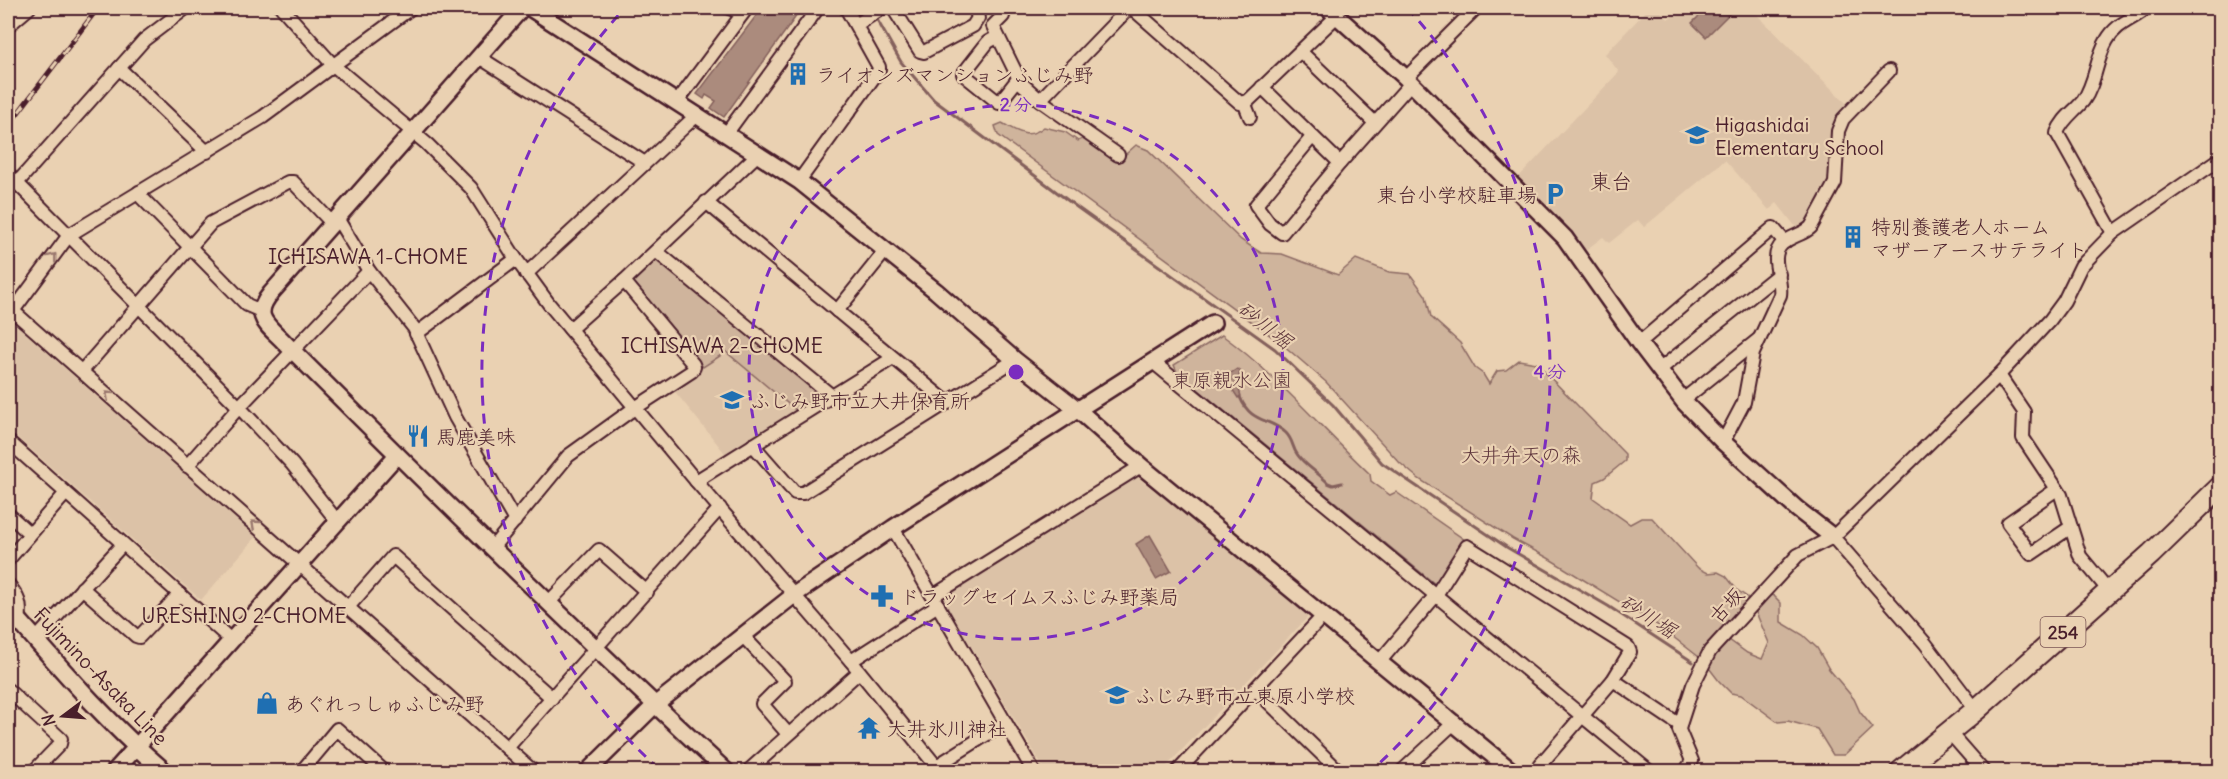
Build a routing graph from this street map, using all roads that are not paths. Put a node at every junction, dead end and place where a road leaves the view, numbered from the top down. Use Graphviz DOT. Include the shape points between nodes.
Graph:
graph roads {
  1 [pos="29,8"];
  2 [pos="186,8"];
  3 [pos="282,8"];
  4 [pos="411,8"];
  5 [pos="522,8"];
  6 [pos="531,8"];
  7 [pos="729,8"];
  8 [pos="818,8"];
  9 [pos="846,8"];
  10 [pos="882,8"];
  11 [pos="893,8"];
  12 [pos="975,8"];
  13 [pos="1002,8"];
  14 [pos="1130,8"];
  15 [pos="1476,8"];
  16 [pos="2146,8"];
  17 [pos="745,10"];
  18 [pos="1332,12"];
  19 [pos="860,22"];
  20 [pos="8,26"];
  21 [pos="997,37"];
  22 [pos="1301,52"];
  23 [pos="479,57"];
  24 [pos="333,65"];
  25 [pos="119,68"];
  26 [pos="1889,71"];
  27 [pos="1018,79"];
  28 [pos="1408,81"];
  29 [pos="1262,87"];
  30 [pos="1040,100"];
  31 [pos="678,102"];
  32 [pos="1244,102"];
  33 [pos="697,115"];
  34 [pos="1250,117"];
  35 [pos="1375,123"];
  36 [pos="413,132"];
  37 [pos="726,134"];
  38 [pos="1312,137"];
  39 [pos="207,152"];
  40 [pos="758,154"];
  41 [pos="1118,155"];
  42 [pos="2220,159"];
  43 [pos="645,163"];
  44 [pos="1340,163"];
  45 [pos="8,174"];
  46 [pos="799,181"];
  47 [pos="17,183"];
  48 [pos="139,192"];
  49 [pos="706,202"];
  50 [pos="335,220"];
  51 [pos="2113,232"];
  52 [pos="69,236"];
  53 [pos="1785,242"];
  54 [pos="190,248"];
  55 [pos="886,250"];
  56 [pos="656,251"];
  57 [pos="516,259"];
  58 [pos="369,271"];
  59 [pos="526,274"];
  60 [pos="1779,274"];
  61 [pos="624,281"];
  62 [pos="139,306"];
  63 [pos="261,311"];
  64 [pos="837,311"];
  65 [pos="1213,323"];
  66 [pos="570,329"];
  67 [pos="416,334"];
  68 [pos="1762,336"];
  69 [pos="1639,344"];
  70 [pos="293,351"];
  71 [pos="893,358"];
  72 [pos="1015,360"];
  73 [pos="1153,362"];
  74 [pos="1659,369"];
  75 [pos="82,371"];
  76 [pos="1999,375"];
  77 [pos="833,397"];
  78 [pos="1683,400"];
  79 [pos="948,403"];
  80 [pos="239,407"];
  81 [pos="635,408"];
  82 [pos="1077,409"];
  83 [pos="8,441"];
  84 [pos="1723,442"];
  85 [pos="753,445"];
  86 [pos="397,455"];
  87 [pos="187,466"];
  88 [pos="1141,466"];
  89 [pos="696,481"];
  90 [pos="2220,487"];
  91 [pos="2057,489"];
  92 [pos="66,493"];
  93 [pos="720,508"];
  94 [pos="8,514"];
  95 [pos="515,520"];
  96 [pos="337,522"];
  97 [pos="2071,527"];
  98 [pos="893,528"];
  99 [pos="30,534"];
  100 [pos="1833,537"];
  101 [pos="123,544"];
  102 [pos="492,548"];
  103 [pos="8,560"];
  104 [pos="299,563"];
  105 [pos="8,584"];
  106 [pos="82,588"];
  107 [pos="2109,591"];
  108 [pos="647,592"];
  109 [pos="180,594"];
  110 [pos="794,595"];
  111 [pos="1436,595"];
  112 [pos="935,601"];
  113 [pos="549,602"];
  114 [pos="349,606"];
  115 [pos="1324,615"];
  116 [pos="11,616"];
  117 [pos="742,635"];
  118 [pos="35,640"];
  119 [pos="231,640"];
  120 [pos="596,649"];
  121 [pos="851,661"];
  122 [pos="1380,661"];
  123 [pos="859,672"];
  124 [pos="1613,680"];
  125 [pos="1255,689"];
  126 [pos="8,690"];
  127 [pos="552,698"];
  128 [pos="655,705"];
  129 [pos="1976,710"];
  130 [pos="1583,717"];
  131 [pos="1455,722"];
  132 [pos="1005,723"];
  133 [pos="1680,725"];
  134 [pos="1949,732"];
  135 [pos="788,734"];
  136 [pos="136,747"];
  137 [pos="507,748"];
  138 [pos="940,768"];
  139 [pos="1185,769"];
  140 [pos="33,771"];
  141 [pos="114,771"];
  142 [pos="165,771"];
  143 [pos="301,771"];
  144 [pos="385,771"];
  145 [pos="534,771"];
  146 [pos="587,771"];
  147 [pos="727,771"];
  148 [pos="747,771"];
  149 [pos="1034,771"];
  150 [pos="1340,771"];
  151 [pos="1401,771"];
  152 [pos="1513,771"];
  153 [pos="1534,771"];
  154 [pos="1650,771"];
  155 [pos="1685,771"];
  156 [pos="1900,771"];
  157 [pos="1984,771"];
  1 -- 20 [label="street"];
  2 -- 25 [label="street" via="144,40"];
  3 -- 24 [label="street"];
  4 -- 24 [label="street"];
  5 -- 23 [label="street"];
  6 -- 31 [label="street"];
  7 -- 17 [label="street"];
  8 -- 37 [label="street"];
  9 -- 19 [label="street"];
  10 -- 19 [label="street"];
  11 -- 12 [label="street" via="924,52 974,26 978,18"];
  13 -- 21 [label="street" via="1003,16 993,26"];
  14 -- 30 [label="street"];
  14 -- 32 [label="street" via="1240,103"];
  15 -- 28 [label="street"];
  16 -- 51 [label="street" via="2117,27 2107,39 2090,89 2057,133"];
  17 -- 31 [label="street"];
  18 -- 22 [label="street"];
  18 -- 28 [label="street"];
  19 -- 46 [label="street" via="879,70"];
  21 -- 27 [label="street"];
  21 -- 27 [label="street" via="988,42 963,74 999,103"];
  22 -- 29 [label="street"];
  22 -- 35 [label="street"];
  23 -- 36 [label="street"];
  23 -- 43 [label="street"];
  24 -- 36 [label="street"];
  24 -- 39 [label="street" via="263,117"];
  25 -- 39 [label="street"];
  25 -- 47 [label="street"];
  26 -- 53 [label="street" via="1842,119 1835,183 1811,226"];
  27 -- 30 [label="street"];
  28 -- 35 [label="street"];
  28 -- 69 [label="street" via="1565,238"];
  29 -- 32 [label="street"];
  29 -- 38 [label="street"];
  30 -- 41 [label="street"];
  31 -- 33 [label="street"];
  32 -- 34 [label="street"];
  33 -- 37 [label="street"];
  33 -- 43 [label="street"];
  35 -- 44 [label="street"];
  36 -- 50 [label="street"];
  36 -- 57 [label="street" via="471,188"];
  37 -- 40 [label="street"];
  38 -- 44 [label="street"];
  38 -- 44 [label="street" via="1256,205 1270,224 1282,233"];
  39 -- 48 [label="street"];
  40 -- 46 [label="street"];
  40 -- 49 [label="street"];
  42 -- 51 [label="street, 古坂"];
  43 -- 59 [label="street"];
  45 -- 47 [label="street"];
  46 -- 55 [label="street"];
  47 -- 52 [label="street"];
  48 -- 52 [label="street"];
  48 -- 54 [label="street"];
  49 -- 56 [label="street"];
  49 -- 64 [label="street"];
  50 -- 54 [label="street" via="293,182 288,182 215,220"];
  50 -- 58 [label="street"];
  50 -- 63 [label="street" via="271,293"];
  51 -- 76 [label="street, 古坂" via="2081,266 2050,320"];
  52 -- 62 [label="street"];
  75 -- 52 [label="street, one-way" via="13,311"];
  53 -- 60 [label="street" via="1778,251"];
  53 -- 69 [label="street" via="1773,228"];
  54 -- 62 [label="street"];
  54 -- 63 [label="street" via="247,305"];
  55 -- 64 [label="street"];
  55 -- 72 [label="street"];
  56 -- 61 [label="street"];
  56 -- 77 [label="street"];
  57 -- 59 [label="street"];
  57 -- 67 [label="street"];
  58 -- 67 [label="street"];
  58 -- 70 [label="street"];
  59 -- 66 [label="street"];
  60 -- 68 [label="street" via="1780,295"];
  60 -- 74 [label="street"];
  61 -- 66 [label="street"];
  61 -- 81 [label="street" via="694,367"];
  62 -- 75 [label="street"];
  62 -- 80 [label="street"];
  63 -- 70 [label="street"];
  64 -- 71 [label="street"];
  65 -- 73 [label="street"];
  66 -- 81 [label="street"];
  67 -- 95 [label="street" via="455,417"];
  68 -- 78 [label="street"];
  68 -- 84 [label="street" via="1753,353 1744,402"];
  69 -- 74 [label="street"];
  70 -- 80 [label="street"];
  70 -- 86 [label="street"];
  71 -- 77 [label="street"];
  71 -- 79 [label="street"];
  72 -- 79 [label="street"];
  72 -- 82 [label="street"];
  73 -- 82 [label="street"];
  73 -- 111 [label="street"];
  74 -- 78 [label="street"];
  87 -- 75 [label="street, one-way"];
  76 -- 91 [label="street" via="2024,412 2023,438"];
  76 -- 100 [label="street, 古坂"];
  77 -- 85 [label="street"];
  78 -- 84 [label="street"];
  79 -- 85 [label="street" via="799,495"];
  80 -- 87 [label="street"];
  80 -- 96 [label="street" via="292,464"];
  81 -- 89 [label="street"];
  81 -- 95 [label="street" via="568,456"];
  82 -- 88 [label="street"];
  82 -- 98 [label="street"];
  83 -- 92 [label="street"];
  84 -- 100 [label="street"];
  85 -- 89 [label="street"];
  86 -- 96 [label="street"];
  86 -- 102 [label="street"];
  104 -- 87 [label="street, one-way"];
  88 -- 112 [label="street"];
  88 -- 115 [label="street"];
  89 -- 93 [label="street"];
  90 -- 107 [label="highway, 254"];
  91 -- 97 [label="street"];
  91 -- 97 [label="street" via="2008,523 2031,554"];
  92 -- 99 [label="street"];
  92 -- 101 [label="street"];
  93 -- 108 [label="street"];
  93 -- 110 [label="street"];
  94 -- 99 [label="street"];
  95 -- 102 [label="street"];
  96 -- 104 [label="street"];
  97 -- 107 [label="street" via="2080,556"];
  98 -- 110 [label="street"];
  98 -- 112 [label="street"];
  99 -- 103 [label="street"];
  100 -- 129 [label="street" via="1925,643"];
  100 -- 133 [label="street, 古坂" via="1798,555 1710,651"];
  101 -- 106 [label="street"];
  101 -- 109 [label="street"];
  102 -- 113 [label="street"];
  104 -- 114 [label="street"];
  104 -- 119 [label="street"];
  105 -- 116 [label="street" via="21,609"];
  106 -- 109 [label="street" via="139,637"];
  106 -- 118 [label="street"];
  107 -- 129 [label="highway, 254"];
  108 -- 113 [label="street" via="599,550"];
  108 -- 120 [label="street"];
  109 -- 119 [label="street"];
  110 -- 117 [label="street"];
  110 -- 121 [label="street"];
  111 -- 122 [label="street"];
  111 -- 124 [label="street" via="1467,546 1628,647 1630,652"];
  111 -- 130 [label="street"];
  112 -- 121 [label="street"];
  112 -- 132 [label="street"];
  113 -- 120 [label="street"];
  114 -- 127 [label="street" via="393,556"];
  114 -- 137 [label="street"];
  115 -- 122 [label="street"];
  115 -- 125 [label="street"];
  116 -- 118 [label="main road, Fujimino-Asaka Line"];
  117 -- 128 [label="street"];
  117 -- 135 [label="street" via="785,681 762,704"];
  118 -- 136 [label="main road, Fujimino-Asaka Line"];
  119 -- 136 [label="street"];
  120 -- 127 [label="street"];
  120 -- 128 [label="street"];
  121 -- 123 [label="street"];
  122 -- 131 [label="street"];
  123 -- 135 [label="street"];
  123 -- 138 [label="street"];
  124 -- 130 [label="street"];
  124 -- 133 [label="street"];
  125 -- 139 [label="street"];
  125 -- 150 [label="street"];
  126 -- 140 [label="street" via="61,739"];
  127 -- 137 [label="street"];
  128 -- 146 [label="street"];
  128 -- 147 [label="street"];
  129 -- 134 [label="highway, 254"];
  130 -- 153 [label="street"];
  130 -- 154 [label="street"];
  131 -- 151 [label="street"];
  131 -- 152 [label="street"];
  132 -- 138 [label="street"];
  132 -- 149 [label="street"];
  133 -- 155 [label="street" via="1692,761"];
  134 -- 156 [label="highway, 254"];
  134 -- 157 [label="street"];
  135 -- 148 [label="street"];
  136 -- 141 [label="street"];
  136 -- 142 [label="main road, Fujimino-Asaka Line"];
  137 -- 145 [label="street"];
  143 -- 144 [label="street" via="337,729"];
}
